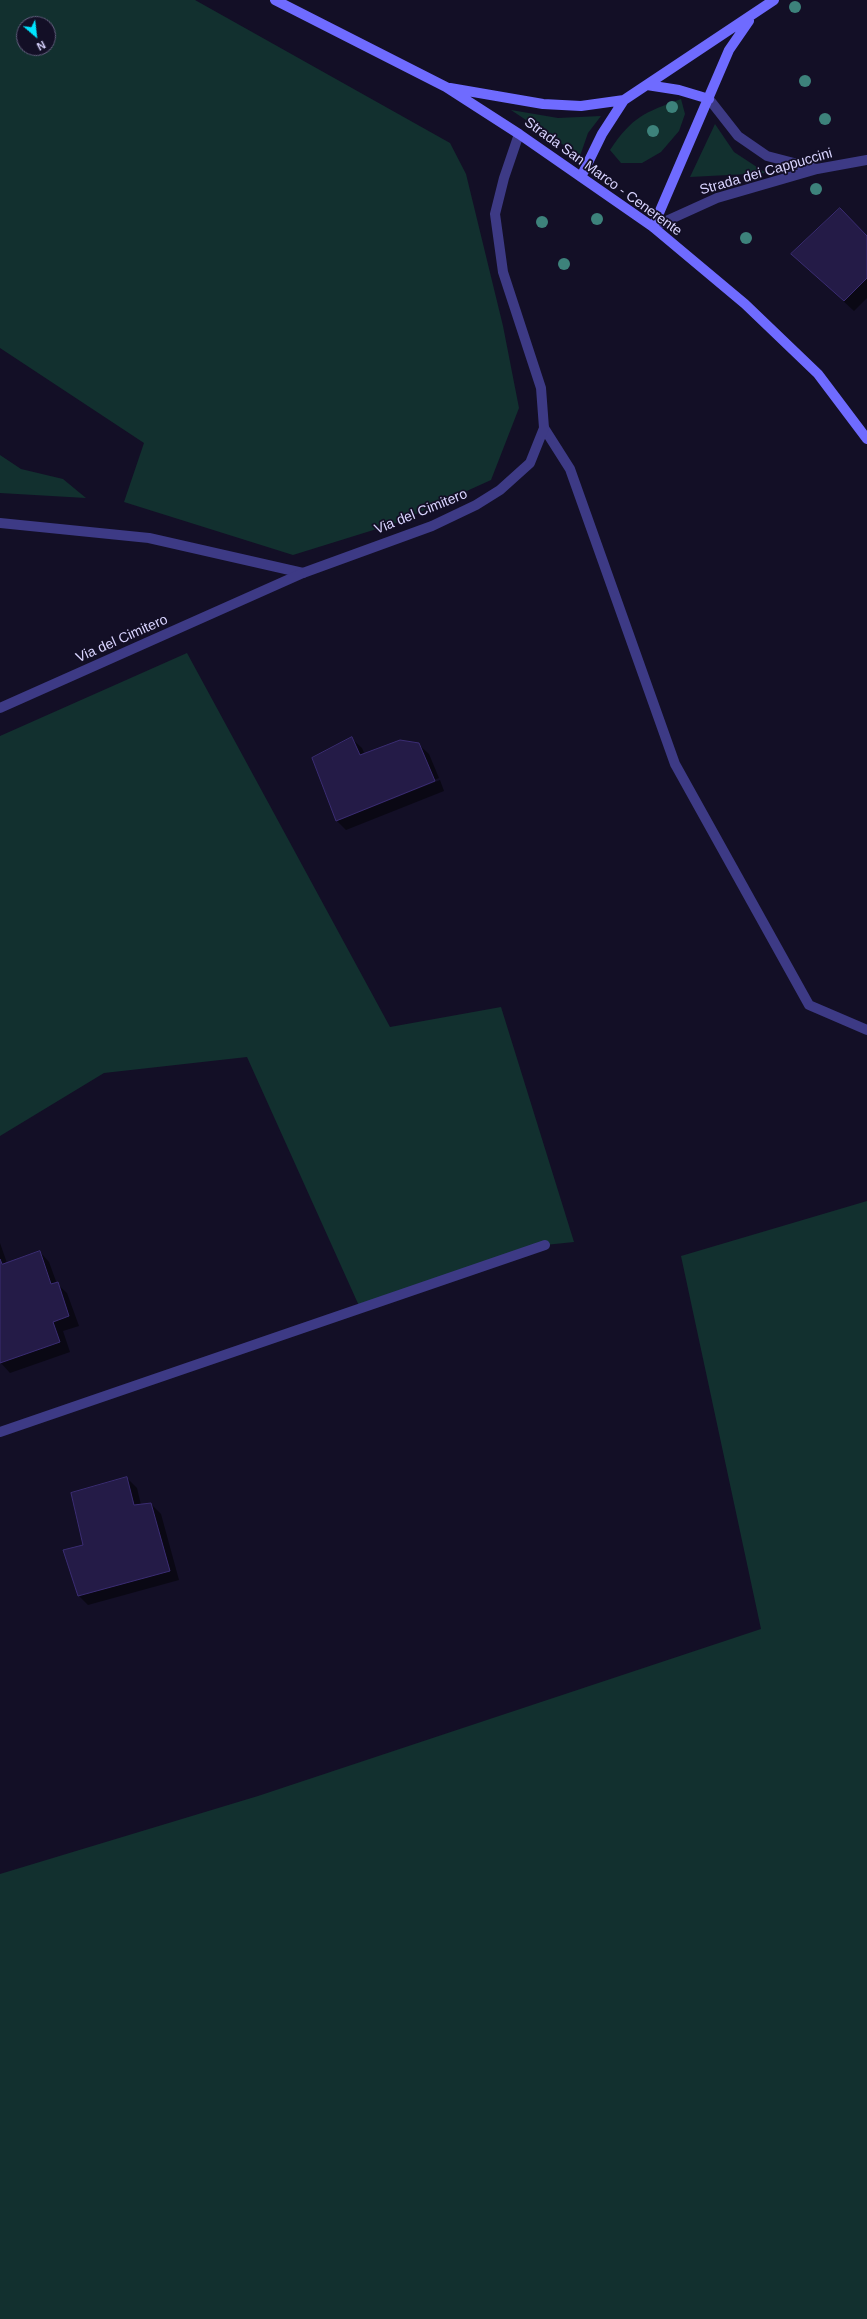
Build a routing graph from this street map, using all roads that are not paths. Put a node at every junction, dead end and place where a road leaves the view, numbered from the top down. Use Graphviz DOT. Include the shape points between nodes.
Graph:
graph roads {
  1 [pos="275,0"];
  2 [pos="774,0"];
  3 [pos="752,16"];
  4 [pos="647,85"];
  5 [pos="446,87"];
  6 [pos="708,99"];
  7 [pos="624,100"];
  8 [pos="519,134"];
  9 [pos="867,160"];
  10 [pos="816,169"];
  11 [pos="581,177"];
  12 [pos="653,227"];
  13 [pos="544,428"];
  14 [pos="867,439"];
  15 [pos="0,523"];
  16 [pos="303,573"];
  17 [pos="0,708"];
  18 [pos="867,1030"];
  19 [pos="545,1245"];
  20 [pos="0,1432"];
  1 -- 5 [label="street, Strada San Marco - Cenerente"];
  2 -- 3 [label="street"];
  3 -- 4 [label="street"];
  3 -- 6 [label="street" via="729,50"];
  4 -- 6 [label="street" via="679,90"];
  4 -- 7 [label="street"];
  5 -- 7 [label="street" via="543,104 581,106"];
  5 -- 8 [label="street, Strada San Marco - Cenerente"];
  6 -- 10 [label="street" via="738,136 767,156"];
  6 -- 12 [label="street"];
  7 -- 11 [label="street" via="602,134"];
  8 -- 11 [label="street, Strada San Marco - Cenerente"];
  8 -- 13 [label="street, Via del Cimitero" via="495,214 503,272 541,388"];
  9 -- 10 [label="street, Strada dei Cappuccini"];
  10 -- 12 [label="street, Strada dei Cappuccini" via="717,198"];
  11 -- 12 [label="street, Strada San Marco - Cenerente"];
  12 -- 14 [label="street, Strada San Marco - Cenerente" via="745,304 818,374"];
  13 -- 16 [label="street, Via del Cimitero" via="530,463 500,490 476,505 432,526"];
  13 -- 18 [label="street" via="570,469 675,764 810,1005"];
  15 -- 16 [label="street" via="149,538"];
  16 -- 17 [label="street, Via del Cimitero"];
  19 -- 20 [label="street"];
}
